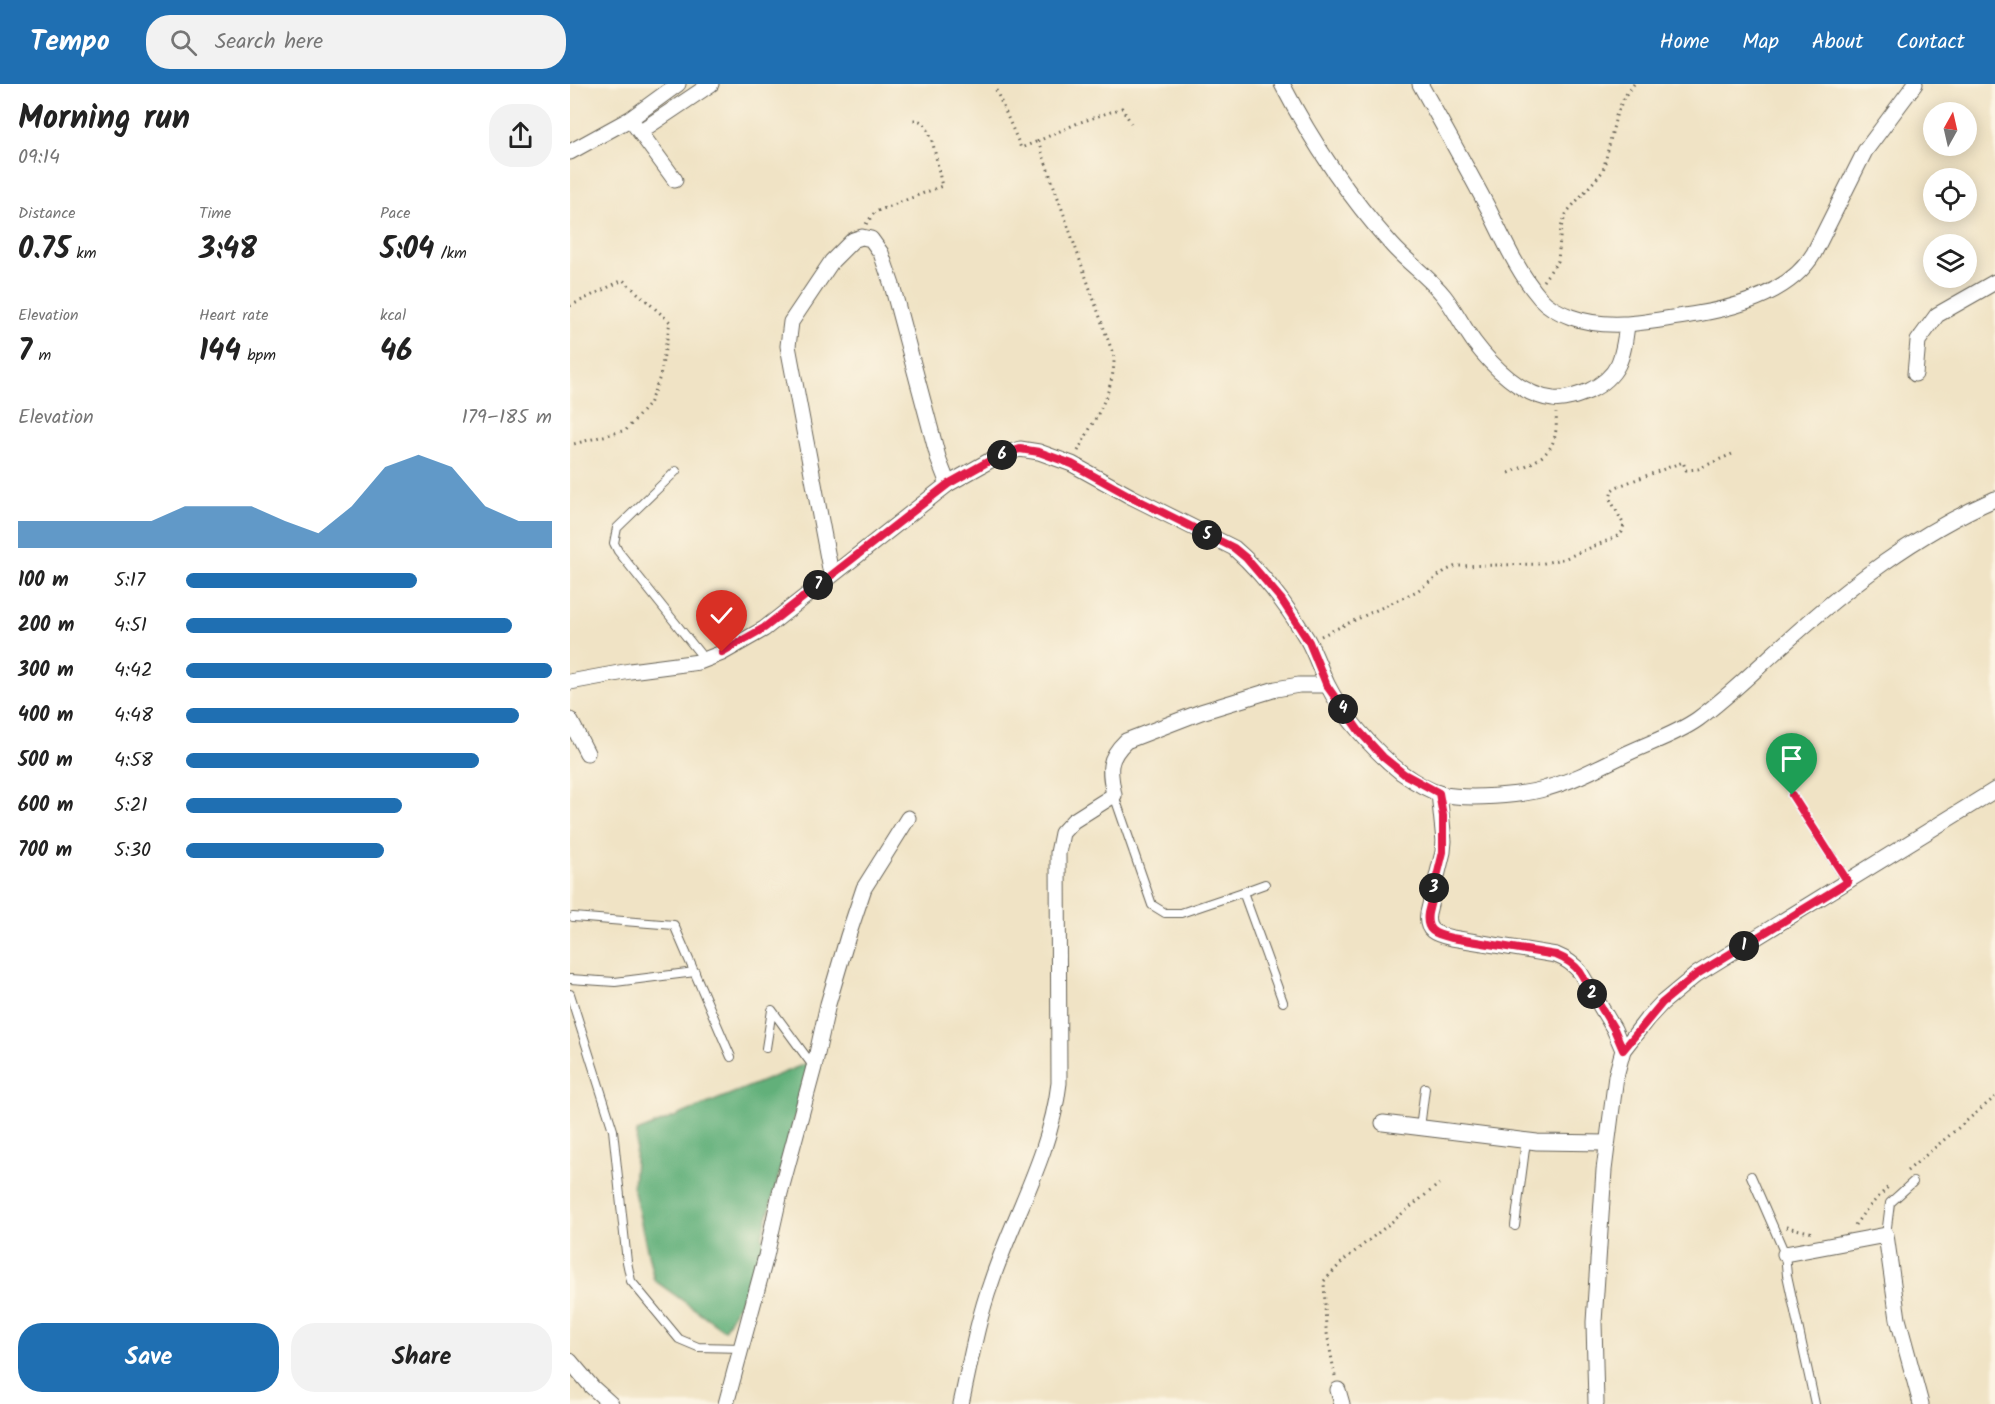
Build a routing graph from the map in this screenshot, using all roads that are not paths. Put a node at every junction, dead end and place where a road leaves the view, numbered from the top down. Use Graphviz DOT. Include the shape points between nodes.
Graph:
graph roads {
  1 [pos="678,84"];
  2 [pos="711,84"];
  3 [pos="1282,84"];
  4 [pos="1420,84"];
  5 [pos="1915,84"];
  6 [pos="630,119"];
  7 [pos="641,131"];
  8 [pos="570,152"];
  9 [pos="675,180"];
  10 [pos="1995,282"];
  11 [pos="1627,325"];
  12 [pos="1915,374"];
  13 [pos="676,471"];
  14 [pos="948,484"];
  15 [pos="1995,499"];
  16 [pos="831,574"];
  17 [pos="705,660"];
  18 [pos="570,682"];
  19 [pos="1327,686"];
  20 [pos="570,720"];
  21 [pos="587,753"];
  22 [pos="1995,790"];
  23 [pos="1439,793"];
  24 [pos="1114,795"];
  25 [pos="1792,795"];
  26 [pos="908,818"];
  27 [pos="1848,882"];
  28 [pos="1265,884"];
  29 [pos="1243,892"];
  30 [pos="573,917"];
  31 [pos="696,972"];
  32 [pos="570,979"];
  33 [pos="570,994"];
  34 [pos="1283,1002"];
  35 [pos="766,1048"];
  36 [pos="1623,1050"];
  37 [pos="731,1057"];
  38 [pos="814,1068"];
  39 [pos="1425,1088"];
  40 [pos="1383,1123"];
  41 [pos="1420,1128"];
  42 [pos="1527,1141"];
  43 [pos="1607,1143"];
  44 [pos="1751,1176"];
  45 [pos="1913,1182"];
  46 [pos="1515,1227"];
  47 [pos="1886,1235"];
  48 [pos="1785,1254"];
  49 [pos="742,1347"];
  50 [pos="570,1361"];
  51 [pos="611,1404"];
  52 [pos="726,1404"];
  53 [pos="961,1404"];
  54 [pos="1596,1404"];
  55 [pos="1815,1404"];
  56 [pos="1921,1404"];
  1 -- 6 [label="street"];
  2 -- 7 [label="street"];
  3 -- 11 [label="street" via="1342,182 1393,246 1445,297 1475,343 1513,383 1554,400 1600,386 1614,375"];
  4 -- 11 [label="street" via="1542,301 1572,318"];
  5 -- 11 [label="street" via="1864,151 1814,253 1793,278 1759,296 1719,310"];
  6 -- 7 [label="street"];
  6 -- 8 [label="street"];
  7 -- 9 [label="street"];
  10 -- 12 [label="street" via="1937,315 1918,341"];
  13 -- 17 [label="lane" via="617,528 614,543"];
  14 -- 16 [label="street"];
  14 -- 16 [label="street" via="881,253 871,239 853,240 832,261 791,322 788,346"];
  14 -- 19 [label="street" via="998,456 1020,449 1039,452 1072,464 1234,548 1281,599 1309,642"];
  15 -- 23 [label="street" via="1920,538 1879,566 1740,685 1673,734 1546,789 1485,796"];
  16 -- 17 [label="street" via="764,628"];
  17 -- 18 [label="street"];
  19 -- 23 [label="street" via="1383,757"];
  19 -- 24 [label="street" via="1276,689 1126,741 1118,748 1109,772"];
  20 -- 21 [label="street"];
  22 -- 27 [label="street"];
  23 -- 36 [label="street" via="1444,841 1428,913 1429,927 1440,935 1556,955 1573,964"];
  24 -- 29 [label="lane" via="1152,905 1165,913 1181,913"];
  24 -- 53 [label="street" via="1073,821 1062,833 1058,853 1056,1110 1049,1137 990,1284"];
  25 -- 27 [label="lane"];
  26 -- 38 [label="street" via="864,888 828,1004"];
  27 -- 36 [label="street" via="1678,988"];
  28 -- 29 [label="lane"];
  29 -- 34 [label="lane"];
  30 -- 31 [label="lane" via="674,925"];
  31 -- 32 [label="lane" via="615,982"];
  31 -- 37 [label="lane"];
  33 -- 49 [label="lane" via="613,1130 631,1281 679,1339 698,1347"];
  35 -- 38 [label="lane" via="772,1010"];
  36 -- 43 [label="street"];
  38 -- 49 [label="street"];
  39 -- 41 [label="lane"];
  40 -- 41 [label="street"];
  41 -- 42 [label="street"];
  42 -- 43 [label="street"];
  42 -- 46 [label="lane"];
  43 -- 54 [label="street" via="1594,1322"];
  44 -- 48 [label="lane"];
  45 -- 47 [label="lane" via="1890,1203"];
  47 -- 48 [label="street"];
  47 -- 56 [label="street" via="1899,1319"];
  48 -- 55 [label="lane"];
  49 -- 52 [label="street"];
  50 -- 51 [label="street"];
}
